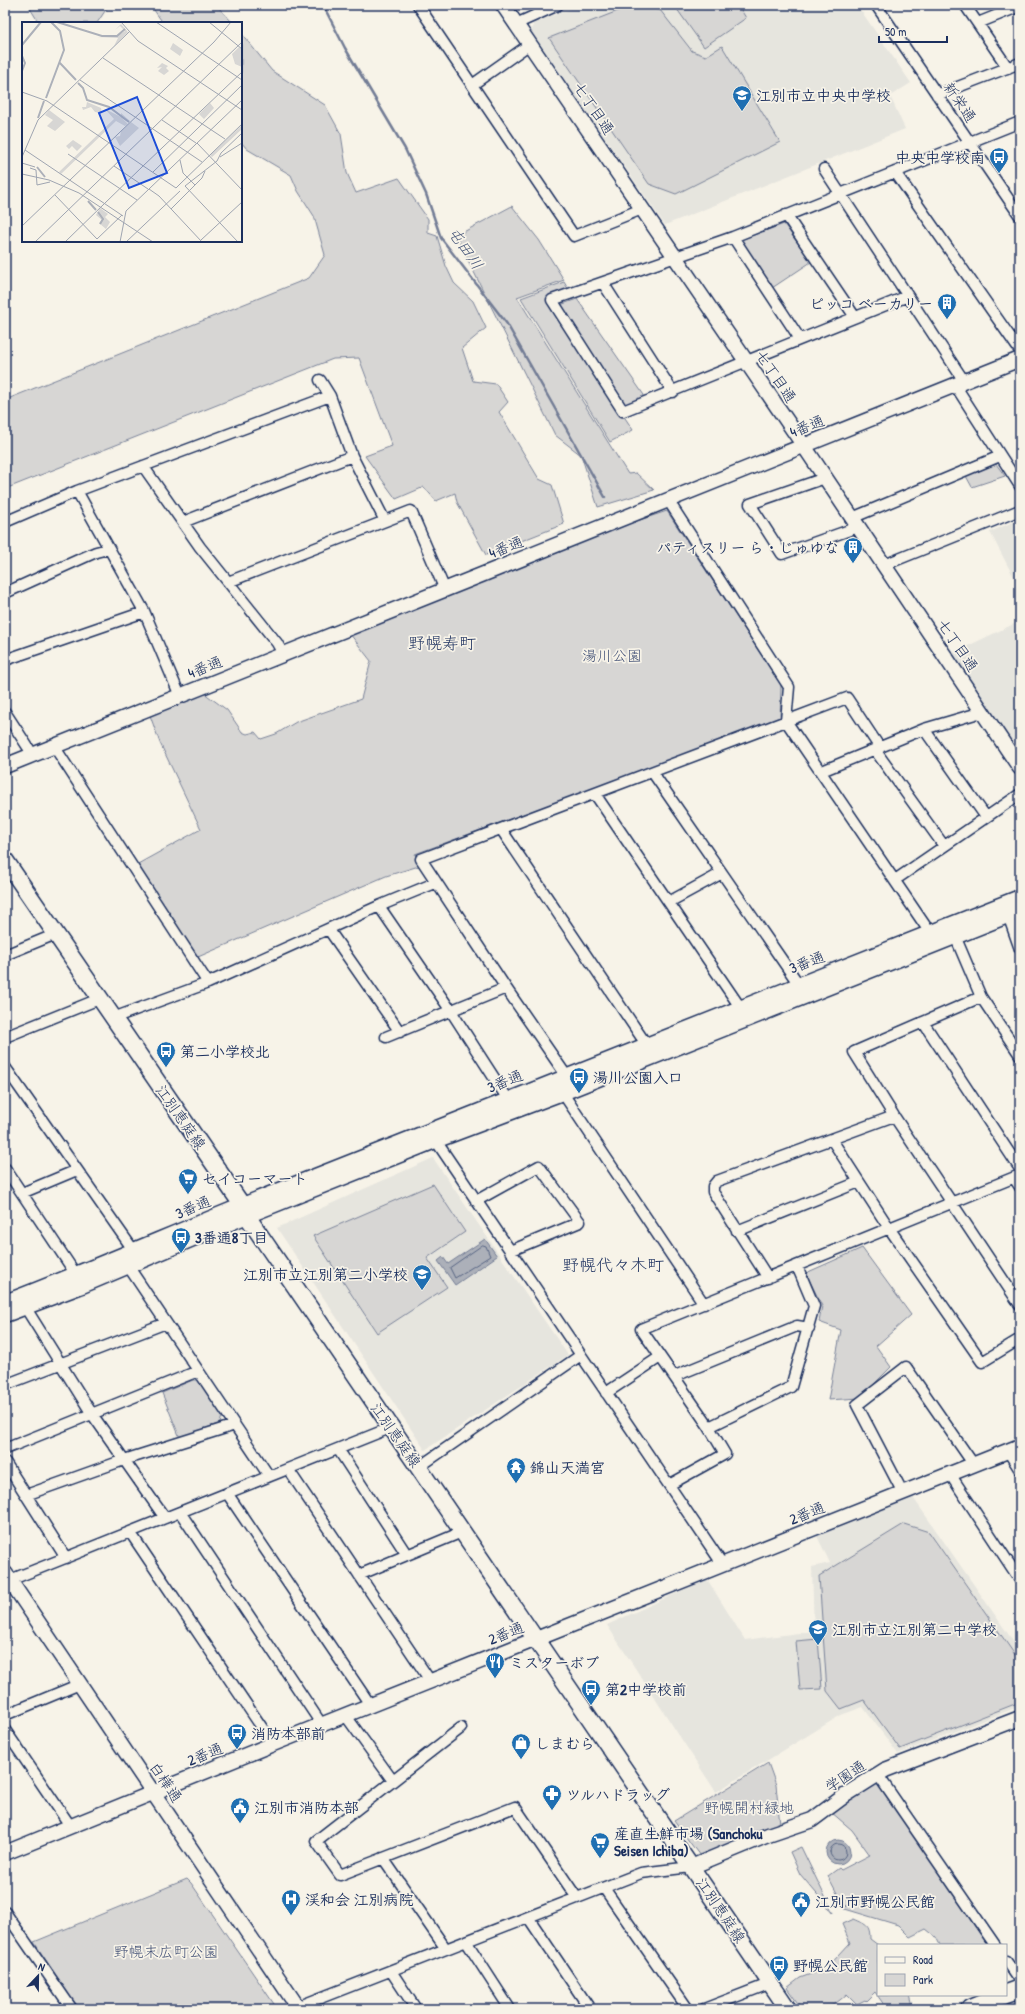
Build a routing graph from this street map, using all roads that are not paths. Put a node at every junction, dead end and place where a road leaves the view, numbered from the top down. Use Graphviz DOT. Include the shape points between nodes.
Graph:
graph roads {
  1 [pos="418,5"];
  2 [pos="503,5"];
  3 [pos="558,5"];
  4 [pos="876,5"];
  5 [pos="965,5"];
  6 [pos="1020,6"];
  7 [pos="978,23"];
  8 [pos="516,24"];
  9 [pos="530,44"];
  10 [pos="1020,63"];
  11 [pos="1008,68"];
  12 [pos="472,85"];
  13 [pos="937,95"];
  14 [pos="1020,122"];
  15 [pos="970,143"];
  16 [pos="824,169"];
  17 [pos="895,172"];
  18 [pos="841,194"];
  19 [pos="642,208"];
  20 [pos="786,215"];
  21 [pos="1020,216"];
  22 [pos="733,237"];
  23 [pos="675,259"];
  24 [pos="604,283"];
  25 [pos="908,296"];
  26 [pos="855,317"];
  27 [pos="800,339"];
  28 [pos="1020,351"];
  29 [pos="1020,359"];
  30 [pos="746,361"];
  31 [pos="320,380"];
  32 [pos="960,383"];
  33 [pos="673,392"];
  34 [pos="330,396"];
  35 [pos="804,446"];
  36 [pos="352,456"];
  37 [pos="1000,456"];
  38 [pos="144,466"];
  39 [pos="826,478"];
  40 [pos="1020,486"];
  41 [pos="77,491"];
  42 [pos="668,500"];
  43 [pos="1020,510"];
  44 [pos="385,521"];
  45 [pos="5,522"];
  46 [pos="182,522"];
  47 [pos="855,522"];
  48 [pos="108,549"];
  49 [pos="884,565"];
  50 [pos="228,582"];
  51 [pos="445,590"];
  52 [pos="5,593"];
  53 [pos="144,612"];
  54 [pos="283,654"];
  55 [pos="5,660"];
  56 [pos="180,696"];
  57 [pos="5,712"];
  58 [pos="982,712"];
  59 [pos="786,721"];
  60 [pos="924,728"];
  61 [pos="54,746"];
  62 [pos="877,749"];
  63 [pos="33,754"];
  64 [pos="5,766"];
  65 [pos="1020,768"];
  66 [pos="822,771"];
  67 [pos="653,773"];
  68 [pos="595,794"];
  69 [pos="1020,794"];
  70 [pos="986,817"];
  71 [pos="501,829"];
  72 [pos="944,846"];
  73 [pos="8,868"];
  74 [pos="722,873"];
  75 [pos="894,880"];
  76 [pos="435,883"];
  77 [pos="1020,897"];
  78 [pos="669,902"];
  79 [pos="379,906"];
  80 [pos="1014,913"];
  81 [pos="329,930"];
  82 [pos="56,934"];
  83 [pos="955,936"];
  84 [pos="933,938"];
  85 [pos="1020,949"];
  86 [pos="5,955"];
  87 [pos="208,983"];
  88 [pos="506,988"];
  89 [pos="802,989"];
  90 [pos="981,997"];
  91 [pos="99,999"];
  92 [pos="740,1007"];
  93 [pos="451,1011"];
  94 [pos="113,1018"];
  95 [pos="923,1022"];
  96 [pos="400,1032"];
  97 [pos="5,1037"];
  98 [pos="386,1037"];
  99 [pos="646,1044"];
  100 [pos="1020,1055"];
  101 [pos="5,1067"];
  102 [pos="561,1077"];
  103 [pos="567,1091"];
  104 [pos="508,1098"];
  105 [pos="515,1111"];
  106 [pos="894,1116"];
  107 [pos="432,1135"];
  108 [pos="832,1140"];
  109 [pos="5,1168"];
  110 [pos="77,1170"];
  111 [pos="1018,1174"];
  112 [pos="859,1182"];
  113 [pos="1020,1187"];
  114 [pos="22,1193"];
  115 [pos="476,1201"];
  116 [pos="951,1203"];
  117 [pos="244,1211"];
  118 [pos="889,1228"];
  119 [pos="738,1232"];
  120 [pos="134,1251"];
  121 [pos="510,1251"];
  122 [pos="128,1266"];
  123 [pos="797,1266"];
  124 [pos="768,1278"];
  125 [pos="79,1280"];
  126 [pos="5,1302"];
  127 [pos="22,1302"];
  128 [pos="704,1304"];
  129 [pos="1020,1305"];
  130 [pos="5,1315"];
  131 [pos="166,1323"];
  132 [pos="808,1328"];
  133 [pos="1020,1339"];
  134 [pos="581,1355"];
  135 [pos="660,1357"];
  136 [pos="60,1363"];
  137 [pos="198,1371"];
  138 [pos="675,1376"];
  139 [pos="5,1385"];
  140 [pos="606,1393"];
  141 [pos="92,1414"];
  142 [pos="234,1425"];
  143 [pos="709,1427"];
  144 [pos="390,1428"];
  145 [pos="5,1449"];
  146 [pos="338,1449"];
  147 [pos="1014,1449"];
  148 [pos="124,1460"];
  149 [pos="5,1462"];
  150 [pos="974,1465"];
  151 [pos="419,1467"];
  152 [pos="288,1469"];
  153 [pos="1020,1470"];
  154 [pos="950,1474"];
  155 [pos="269,1476"];
  156 [pos="669,1485"];
  157 [pos="227,1493"];
  158 [pos="903,1493"];
  159 [pos="26,1495"];
  160 [pos="180,1512"];
  161 [pos="165,1518"];
  162 [pos="130,1532"];
  163 [pos="462,1532"];
  164 [pos="407,1555"];
  165 [pos="66,1558"];
  166 [pos="723,1565"];
  167 [pos="359,1575"];
  168 [pos="7,1579"];
  169 [pos="1020,1580"];
  170 [pos="536,1639"];
  171 [pos="430,1682"];
  172 [pos="80,1684"];
  173 [pos="371,1706"];
  174 [pos="5,1715"];
  175 [pos="346,1716"];
  176 [pos="1020,1718"];
  177 [pos="322,1725"];
  178 [pos="461,1728"];
  179 [pos="5,1730"];
  180 [pos="273,1744"];
  181 [pos="878,1775"];
  182 [pos="393,1781"];
  183 [pos="154,1793"];
  184 [pos="71,1827"];
  185 [pos="5,1853"];
  186 [pos="383,1858"];
  187 [pos="691,1867"];
  188 [pos="604,1888"];
  189 [pos="577,1898"];
  190 [pos="5,1912"];
  191 [pos="528,1917"];
  192 [pos="466,1941"];
  193 [pos="994,1944"];
  194 [pos="446,1949"];
  195 [pos="1007,1962"];
  196 [pos="391,1970"];
  197 [pos="1020,1981"];
  198 [pos="771,1983"];
  199 [pos="1020,1989"];
  200 [pos="1007,1994"];
  201 [pos="1002,1996"];
  202 [pos="296,2008"];
  203 [pos="72,2009"];
  204 [pos="416,2009"];
  205 [pos="510,2009"];
  206 [pos="590,2009"];
  207 [pos="688,2009"];
  208 [pos="704,2009"];
  209 [pos="788,2009"];
  210 [pos="970,2009"];
  1 -- 12 [label="street"];
  2 -- 8 [label="street, 七丁目通"];
  3 -- 8 [label="street"];
  4 -- 13 [label="street, 新栄通"];
  5 -- 7 [label="street"];
  6 -- 7 [label="street"];
  7 -- 11 [label="street"];
  8 -- 9 [label="street, 七丁目通"];
  9 -- 12 [label="street"];
  9 -- 19 [label="street, 七丁目通"];
  10 -- 11 [label="street"];
  11 -- 13 [label="street"];
  12 -- 19 [label="street" via="574,236"];
  13 -- 15 [label="street, 新栄通"];
  14 -- 15 [label="street"];
  15 -- 17 [label="street"];
  15 -- 21 [label="street, 新栄通"];
  16 -- 18 [label="street"];
  17 -- 18 [label="street"];
  17 -- 28 [label="street"];
  18 -- 20 [label="street"];
  18 -- 25 [label="street"];
  19 -- 23 [label="street, 七丁目通"];
  20 -- 22 [label="street"];
  20 -- 26 [label="street"];
  22 -- 23 [label="street"];
  22 -- 27 [label="street"];
  23 -- 24 [label="street"];
  23 -- 30 [label="street, 七丁目通"];
  24 -- 33 [label="street"];
  24 -- 33 [label="street" via="552,300 623,412"];
  25 -- 26 [label="street"];
  25 -- 32 [label="street"];
  26 -- 27 [label="street"];
  27 -- 30 [label="street"];
  29 -- 32 [label="street, 4番通"];
  30 -- 33 [label="street"];
  30 -- 35 [label="street, 七丁目通"];
  31 -- 34 [label="street"];
  32 -- 35 [label="street, 4番通"];
  32 -- 37 [label="street"];
  34 -- 36 [label="street"];
  34 -- 38 [label="street"];
  35 -- 39 [label="street, 七丁目通"];
  35 -- 42 [label="street, 4番通"];
  36 -- 44 [label="street"];
  36 -- 46 [label="street"];
  37 -- 40 [label="street"];
  37 -- 47 [label="street"];
  38 -- 41 [label="street"];
  38 -- 46 [label="street"];
  39 -- 47 [label="street, 七丁目通"];
  39 -- 47 [label="street" via="750,504 782,554"];
  41 -- 45 [label="street"];
  41 -- 48 [label="street"];
  42 -- 51 [label="street, 4番通"];
  42 -- 59 [label="street" via="789,687"];
  43 -- 49 [label="street"];
  44 -- 50 [label="street"];
  44 -- 51 [label="street" via="411,511"];
  46 -- 50 [label="street"];
  47 -- 49 [label="street, 七丁目通"];
  48 -- 52 [label="street"];
  48 -- 53 [label="street"];
  49 -- 58 [label="street, 七丁目通"];
  50 -- 54 [label="street"];
  51 -- 54 [label="street, 4番通"];
  53 -- 55 [label="street"];
  53 -- 56 [label="street"];
  54 -- 56 [label="street, 4番通"];
  56 -- 61 [label="street, 4番通"];
  57 -- 63 [label="street"];
  58 -- 60 [label="street"];
  58 -- 65 [label="street, 七丁目通"];
  59 -- 62 [label="street" via="847,698"];
  59 -- 66 [label="street"];
  59 -- 67 [label="street"];
  60 -- 62 [label="street"];
  60 -- 70 [label="street"];
  61 -- 63 [label="street, 4番通"];
  61 -- 87 [label="street"];
  62 -- 66 [label="street"];
  62 -- 72 [label="street"];
  63 -- 64 [label="street, 4番通"];
  66 -- 75 [label="street"];
  67 -- 68 [label="street"];
  67 -- 74 [label="street"];
  68 -- 71 [label="street"];
  68 -- 78 [label="street"];
  69 -- 70 [label="street"];
  70 -- 72 [label="street"];
  71 -- 76 [label="street" via="421,859"];
  71 -- 99 [label="street"];
  72 -- 75 [label="street"];
  73 -- 82 [label="main road, 江別恵庭線"];
  74 -- 78 [label="street"];
  74 -- 89 [label="street"];
  75 -- 84 [label="street"];
  76 -- 79 [label="street"];
  76 -- 88 [label="street"];
  77 -- 84 [label="street, 3番通"];
  78 -- 92 [label="street"];
  79 -- 81 [label="street"];
  79 -- 93 [label="street"];
  80 -- 83 [label="street, 3番通"];
  80 -- 85 [label="street"];
  81 -- 87 [label="street"];
  81 -- 96 [label="street"];
  82 -- 86 [label="street"];
  82 -- 91 [label="main road, 江別恵庭線"];
  83 -- 84 [label="street, 3番通"];
  83 -- 90 [label="street"];
  84 -- 89 [label="street, 3番通"];
  87 -- 94 [label="street"];
  88 -- 93 [label="street"];
  88 -- 102 [label="street"];
  89 -- 92 [label="street, 3番通"];
  89 -- 103 [label="street, 3番通"];
  90 -- 95 [label="street"];
  90 -- 100 [label="street"];
  91 -- 94 [label="main road, 江別恵庭線"];
  91 -- 97 [label="street"];
  92 -- 99 [label="street, 3番通"];
  93 -- 96 [label="street"];
  93 -- 104 [label="street"];
  94 -- 117 [label="main road, 江別恵庭線"];
  95 -- 106 [label="street" via="854,1052"];
  95 -- 111 [label="street"];
  96 -- 98 [label="street"];
  99 -- 102 [label="street, 3番通"];
  101 -- 110 [label="street"];
  102 -- 103 [label="street"];
  102 -- 104 [label="street, 3番通"];
  103 -- 105 [label="street, 3番通"];
  103 -- 128 [label="street"];
  104 -- 105 [label="street"];
  104 -- 107 [label="street, 3番通"];
  105 -- 107 [label="street, 3番通"];
  106 -- 108 [label="street"];
  106 -- 116 [label="street"];
  107 -- 115 [label="street"];
  107 -- 117 [label="street, 3番通"];
  108 -- 112 [label="street"];
  108 -- 119 [label="street" via="717,1181 713,1186 713,1192"];
  109 -- 114 [label="street"];
  110 -- 114 [label="street"];
  110 -- 120 [label="street"];
  111 -- 113 [label="street"];
  111 -- 116 [label="street"];
  112 -- 118 [label="street"];
  112 -- 119 [label="street"];
  114 -- 125 [label="street"];
  115 -- 121 [label="street"];
  115 -- 121 [label="street" via="539,1166 580,1222"];
  116 -- 118 [label="street"];
  116 -- 129 [label="street"];
  117 -- 120 [label="street, 3番通"];
  117 -- 122 [label="street, 3番通"];
  117 -- 144 [label="main road, 江別恵庭線"];
  118 -- 123 [label="street"];
  118 -- 133 [label="street" via="982,1362"];
  119 -- 124 [label="street"];
  120 -- 125 [label="street, 3番通"];
  121 -- 134 [label="street"];
  122 -- 125 [label="street, 3番通"];
  122 -- 131 [label="street"];
  123 -- 124 [label="street"];
  123 -- 132 [label="street" via="814,1306"];
  124 -- 128 [label="street"];
  125 -- 127 [label="street, 3番通"];
  126 -- 127 [label="street, 3番通"];
  127 -- 130 [label="street, 3番通"];
  127 -- 136 [label="street"];
  128 -- 135 [label="street" via="641,1329"];
  131 -- 136 [label="street"];
  131 -- 137 [label="street"];
  132 -- 138 [label="street" via="797,1326"];
  132 -- 143 [label="street" via="790,1387"];
  134 -- 140 [label="street"];
  134 -- 151 [label="street"];
  135 -- 138 [label="street"];
  135 -- 140 [label="street"];
  136 -- 139 [label="street"];
  136 -- 141 [label="street"];
  137 -- 141 [label="street"];
  137 -- 142 [label="street"];
  138 -- 143 [label="street"];
  140 -- 156 [label="street"];
  141 -- 145 [label="street"];
  141 -- 148 [label="street"];
  142 -- 148 [label="street"];
  142 -- 155 [label="street"];
  143 -- 156 [label="street" via="725,1454"];
  144 -- 146 [label="street"];
  144 -- 151 [label="main road, 江別恵庭線"];
  146 -- 152 [label="street"];
  146 -- 164 [label="street"];
  147 -- 150 [label="street, 2番通"];
  147 -- 153 [label="street"];
  148 -- 159 [label="street"];
  148 -- 161 [label="street"];
  149 -- 159 [label="street"];
  150 -- 154 [label="street, 2番通"];
  150 -- 158 [label="street" via="906,1367 858,1405"];
  151 -- 163 [label="main road, 江別恵庭線"];
  152 -- 155 [label="street"];
  152 -- 167 [label="street"];
  154 -- 158 [label="street, 2番通"];
  154 -- 169 [label="street"];
  155 -- 157 [label="street"];
  156 -- 166 [label="street"];
  157 -- 160 [label="street"];
  157 -- 173 [label="street"];
  158 -- 166 [label="street, 2番通"];
  159 -- 165 [label="street"];
  160 -- 161 [label="street"];
  160 -- 177 [label="street"];
  161 -- 162 [label="street"];
  162 -- 165 [label="street"];
  162 -- 180 [label="street"];
  163 -- 164 [label="street"];
  163 -- 170 [label="main road, 江別恵庭線"];
  164 -- 167 [label="street"];
  165 -- 168 [label="street"];
  166 -- 170 [label="street, 2番通"];
  167 -- 171 [label="street"];
  168 -- 172 [label="street, 白樺通"];
  170 -- 171 [label="street, 2番通"];
  170 -- 187 [label="main road, 江別恵庭線"];
  171 -- 173 [label="street, 2番通"];
  172 -- 174 [label="street"];
  172 -- 183 [label="street, 白樺通"];
  173 -- 175 [label="street, 2番通"];
  175 -- 177 [label="street, 2番通"];
  175 -- 182 [label="street"];
  176 -- 181 [label="street, 学園通" via="885,1770"];
  177 -- 180 [label="street, 2番通"];
  178 -- 182 [label="street"];
  179 -- 184 [label="street"];
  180 -- 183 [label="street, 2番通"];
  181 -- 187 [label="street, 学園通" via="812,1820"];
  181 -- 193 [label="street"];
  182 -- 186 [label="street" via="316,1841 340,1875"];
  183 -- 184 [label="street, 2番通"];
  183 -- 202 [label="street, 白樺通"];
  184 -- 185 [label="street, 2番通"];
  186 -- 189 [label="street" via="515,1807"];
  186 -- 194 [label="street"];
  187 -- 188 [label="street" via="641,1874"];
  187 -- 198 [label="main road, 江別恵庭線"];
  188 -- 189 [label="street"];
  188 -- 207 [label="street"];
  189 -- 191 [label="street"];
  190 -- 203 [label="street"];
  191 -- 192 [label="street"];
  191 -- 206 [label="street"];
  192 -- 194 [label="street"];
  192 -- 205 [label="street"];
  194 -- 196 [label="street"];
  195 -- 197 [label="street"];
  196 -- 202 [label="street"];
  196 -- 204 [label="street"];
  198 -- 208 [label="street"];
  198 -- 209 [label="main road, 江別恵庭線"];
  199 -- 200 [label="highway"];
  201 -- 210 [label="highway"];
}
